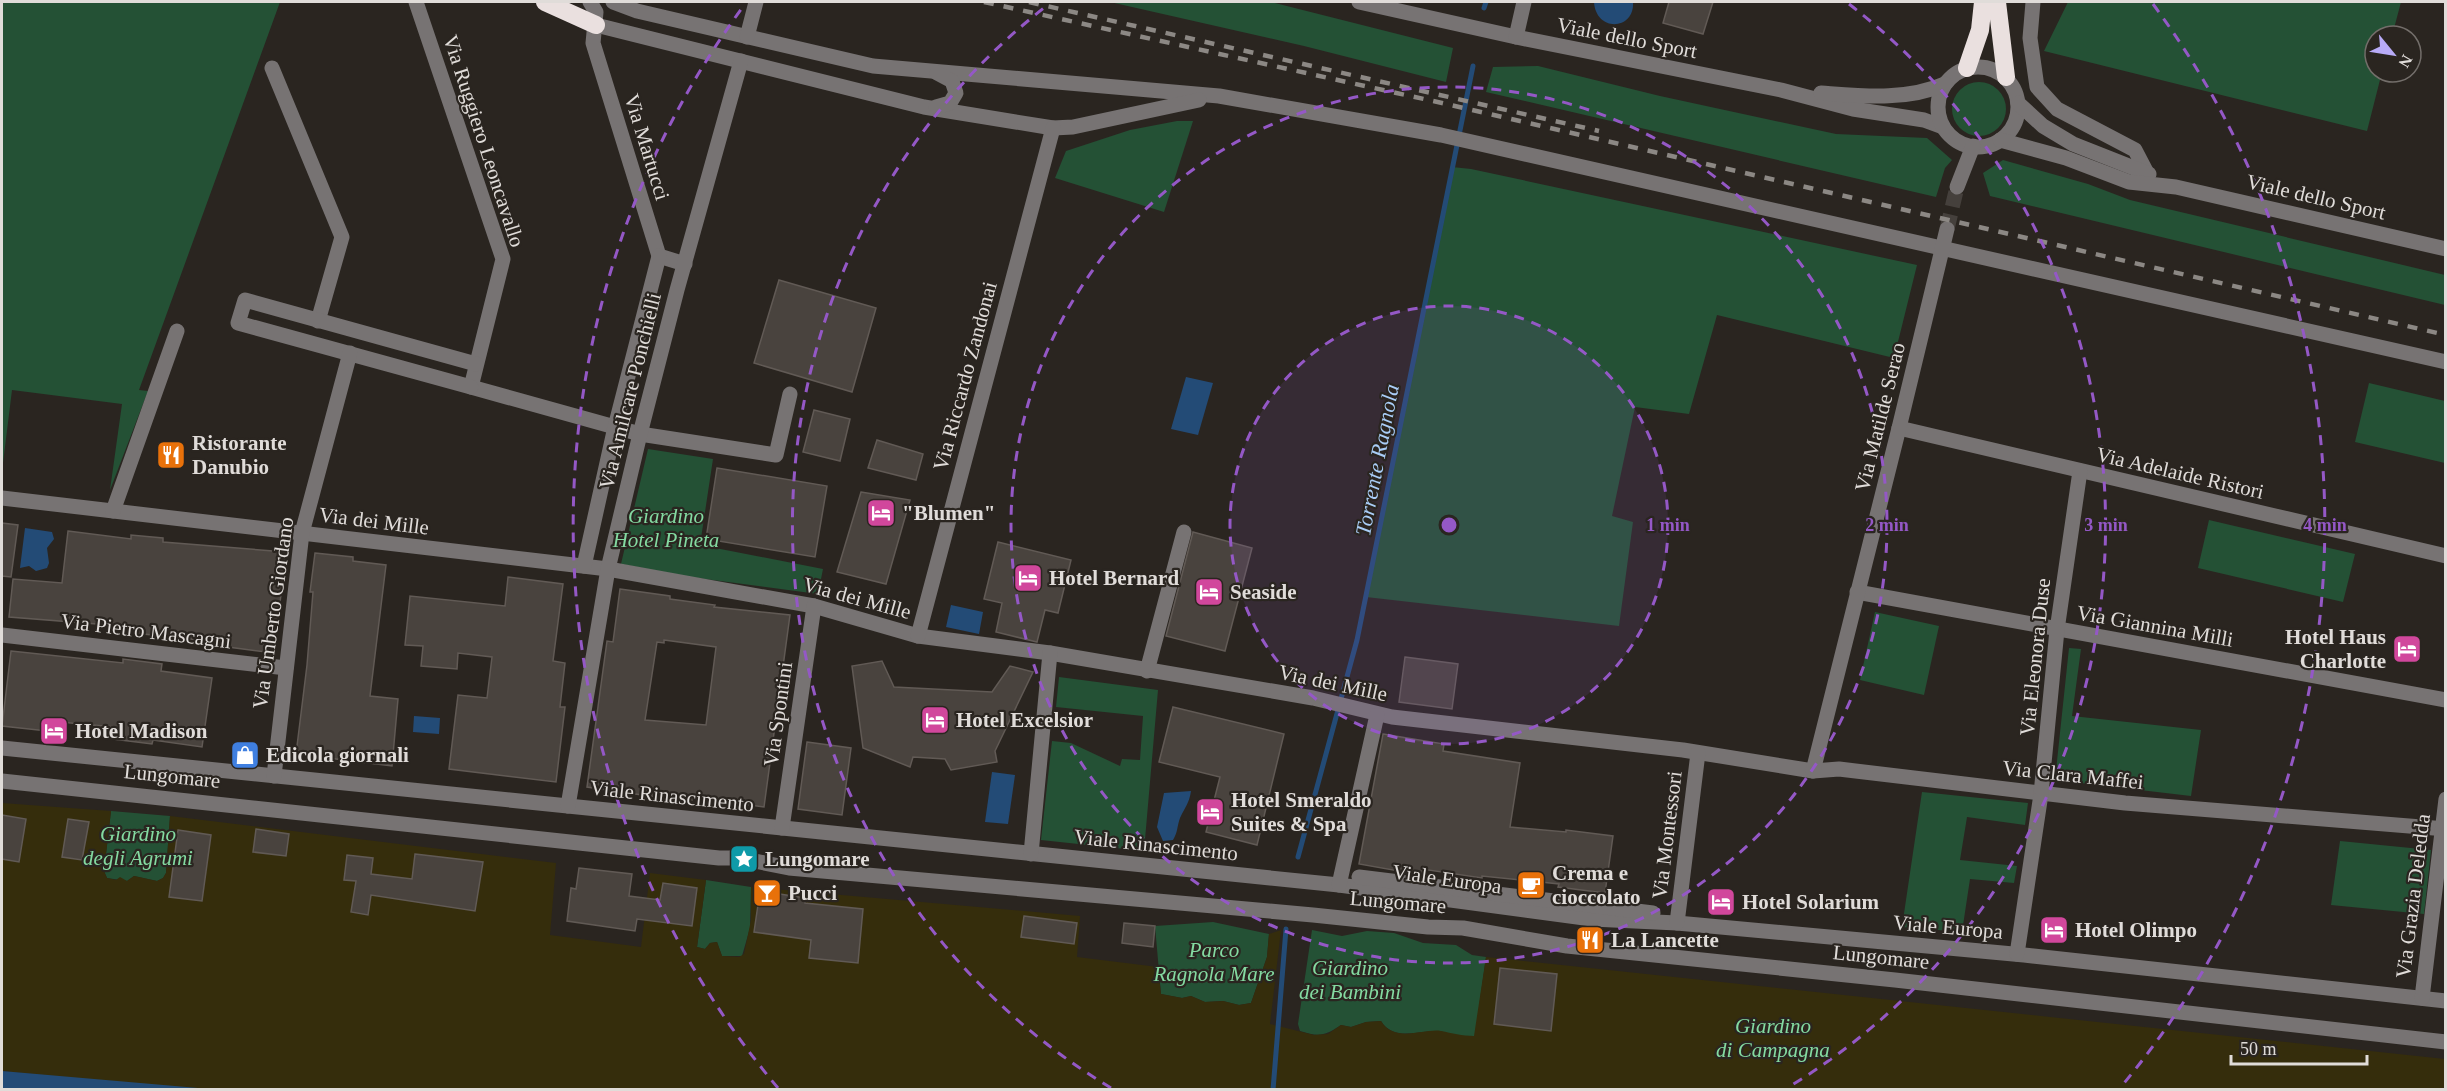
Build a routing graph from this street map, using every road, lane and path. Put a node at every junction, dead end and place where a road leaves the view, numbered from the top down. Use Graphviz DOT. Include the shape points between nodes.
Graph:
graph roads {
  1 [pos="416,2"];
  2 [pos="545,2"];
  3 [pos="590,2"];
  4 [pos="613,2"];
  5 [pos="756,2"];
  6 [pos="1359,2"];
  7 [pos="1524,2"];
  8 [pos="1981,2"];
  9 [pos="1997,2"];
  10 [pos="2003,2"];
  11 [pos="2033,2"];
  12 [pos="637,11"];
  13 [pos="596,25"];
  14 [pos="2001,30"];
  15 [pos="747,37"];
  16 [pos="1516,37"];
  17 [pos="741,61"];
  18 [pos="272,68"];
  19 [pos="1967,68"];
  20 [pos="934,71"];
  21 [pos="2006,77"];
  22 [pos="1945,84"];
  23 [pos="1781,90"];
  24 [pos="1219,96"];
  25 [pos="2018,103"];
  26 [pos="924,107"];
  27 [pos="1943,127"];
  28 [pos="1053,128"];
  29 [pos="2000,140"];
  30 [pos="1973,146"];
  31 [pos="2147,173"];
  32 [pos="2176,187"];
  33 [pos="1957,188"];
  34 [pos="1947,229"];
  35 [pos="1942,248"];
  36 [pos="2445,249"];
  37 [pos="658,256"];
  38 [pos="684,264"];
  39 [pos="318,321"];
  40 [pos="177,331"];
  41 [pos="350,353"];
  42 [pos="2445,362"];
  43 [pos="476,364"];
  44 [pos="471,387"];
  45 [pos="790,394"];
  46 [pos="615,427"];
  47 [pos="1899,428"];
  48 [pos="640,434"];
  49 [pos="2080,471"];
  50 [pos="2,498"];
  51 [pos="113,511"];
  52 [pos="1184,532"];
  53 [pos="302,533"];
  54 [pos="2445,556"];
  55 [pos="584,566"];
  56 [pos="608,569"];
  57 [pos="1857,592"];
  58 [pos="814,606"];
  59 [pos="2057,630"];
  60 [pos="2,635"];
  61 [pos="918,636"];
  62 [pos="1050,653"];
  63 [pos="286,668"];
  64 [pos="1147,671"];
  65 [pos="2445,700"];
  66 [pos="1377,715"];
  67 [pos="2,748"];
  68 [pos="1698,753"];
  69 [pos="1813,771"];
  70 [pos="274,776"];
  71 [pos="2,781"];
  72 [pos="2041,794"];
  73 [pos="2445,799"];
  74 [pos="568,806"];
  75 [pos="782,828"];
  76 [pos="2444,828"];
  77 [pos="1031,854"];
  78 [pos="1359,877"];
  79 [pos="1339,885"];
  80 [pos="1673,919"];
  81 [pos="2018,954"];
  82 [pos="2422,998"];
  83 [pos="2445,1001"];
  84 [pos="2445,1042"];
  1 -- 43 [label="street, Via Ruggiero Leoncavallo" via="503,259"];
  2 -- 13 [label="highway"];
  3 -- 13 [label="street, Via Martucci" via="596,12"];
  4 -- 12 [label="street"];
  5 -- 15 [label="street"];
  6 -- 16 [label="street, Viale dello Sport"];
  7 -- 16 [label="street"];
  8 -- 19 [label="highway" via="1980,30"];
  9 -- 14 [label="highway"];
  10 -- 14 [label="highway"];
  11 -- 31 [label="street" via="2030,38 2037,87 2057,109 2135,150"];
  12 -- 13 [label="street" via="609,13"];
  12 -- 15 [label="street"];
  13 -- 17 [label="street"];
  13 -- 37 [label="street, Via Martucci" via="593,43"];
  14 -- 21 [label="highway"];
  15 -- 20 [label="street" via="873,66"];
  16 -- 23 [label="street, Viale dello Sport"];
  17 -- 26 [label="street"];
  17 -- 38 [label="street, Via Amilcare Ponchielli"];
  18 -- 39 [label="street" via="342,237"];
  19 -- 21 [label="street" via="1985,67"];
  19 -- 22 [label="street"];
  20 -- 24 [label="street"];
  20 -- 26 [label="street" via="952,81 955,97 947,105"];
  21 -- 25 [label="street"];
  22 -- 23 [label="street, Viale dello Sport" via="1924,93 1895,96"];
  22 -- 27 [label="street" via="1938,105"];
  23 -- 27 [label="street, Viale dello Sport"];
  24 -- 28 [label="street"];
  24 -- 35 [label="street" via="1441,135"];
  25 -- 29 [label="street" via="2012,128"];
  25 -- 31 [label="street, Viale dello Sport" via="2043,126 2073,144"];
  26 -- 28 [label="street"];
  27 -- 30 [label="street" via="1954,139"];
  28 -- 61 [label="street, Via Riccardo Zandonai"];
  29 -- 30 [label="street" via="1983,147"];
  29 -- 32 [label="street, Viale dello Sport" via="2066,158 2129,182"];
  30 -- 33 [label="street"];
  31 -- 32 [label="street, Viale dello Sport"];
  32 -- 36 [label="street, Viale dello Sport"];
  34 -- 35 [label="street, Via Matilde Serao"];
  35 -- 42 [label="street"];
  35 -- 47 [label="street, Via Matilde Serao"];
  37 -- 38 [label="street"];
  37 -- 46 [label="street, Via Amilcare Ponchielli"];
  38 -- 48 [label="street, Via Amilcare Ponchielli"];
  39 -- 41 [label="street" via="244,300 238,323"];
  39 -- 43 [label="street"];
  40 -- 51 [label="street"];
  41 -- 44 [label="street"];
  41 -- 53 [label="street, Via Umberto Giordano"];
  43 -- 44 [label="street, Via Ruggiero Leoncavallo"];
  44 -- 46 [label="street"];
  45 -- 48 [label="street" via="776,455"];
  46 -- 48 [label="street"];
  46 -- 55 [label="street, Via Amilcare Ponchielli"];
  47 -- 49 [label="street, Via Adelaide Ristori"];
  47 -- 57 [label="street, Via Matilde Serao"];
  48 -- 56 [label="street, Via Amilcare Ponchielli"];
  49 -- 54 [label="street, Via Adelaide Ristori"];
  49 -- 59 [label="street, Via Eleonora Duse"];
  50 -- 51 [label="street, Via dei Mille"];
  51 -- 53 [label="street, Via dei Mille"];
  52 -- 64 [label="street"];
  53 -- 55 [label="street, Via dei Mille"];
  53 -- 63 [label="street, Via Umberto Giordano"];
  55 -- 56 [label="street, Via dei Mille"];
  56 -- 58 [label="street, Via dei Mille"];
  56 -- 74 [label="street, Via Amilcare Ponchielli"];
  57 -- 59 [label="street, Via Giannina Milli"];
  57 -- 69 [label="street, Via Matilde Serao"];
  58 -- 61 [label="street, Via dei Mille"];
  58 -- 75 [label="street, Via Spontini"];
  59 -- 65 [label="street, Via Giannina Milli"];
  59 -- 72 [label="street, Via Eleonora Duse"];
  60 -- 63 [label="street, Via Pietro Mascagni"];
  61 -- 62 [label="street, Via dei Mille"];
  62 -- 64 [label="street, Via dei Mille"];
  62 -- 77 [label="street"];
  63 -- 70 [label="street, Via Umberto Giordano"];
  64 -- 66 [label="street, Via dei Mille" via="1313,698"];
  66 -- 68 [label="street, Via dei Mille"];
  66 -- 79 [label="street"];
  67 -- 70 [label="street, Viale Rinascimento"];
  68 -- 69 [label="street, Via Clara Maffei"];
  68 -- 80 [label="street, Via Montessori"];
  69 -- 72 [label="street, Via Clara Maffei" via="1839,769"];
  70 -- 74 [label="street, Viale Rinascimento"];
  71 -- 84 [label="street, Lungomare" via="740,858 789,868 1463,928 1568,946"];
  72 -- 76 [label="street, Via Clara Maffei"];
  72 -- 81 [label="street, Via Eleonora Duse"];
  73 -- 76 [label="street, Via Grazia Deledda"];
  74 -- 75 [label="street, Viale Rinascimento"];
  75 -- 77 [label="street, Viale Rinascimento"];
  76 -- 82 [label="street, Via Grazia Deledda"];
  77 -- 79 [label="street, Viale Rinascimento"];
  78 -- 80 [label="street, Viale Europa"];
  79 -- 80 [label="street, Viale Europa" via="1592,919"];
  80 -- 81 [label="street, Viale Europa"];
  81 -- 82 [label="street, Viale Europa"];
  82 -- 83 [label="street, Viale Europa"];
}
